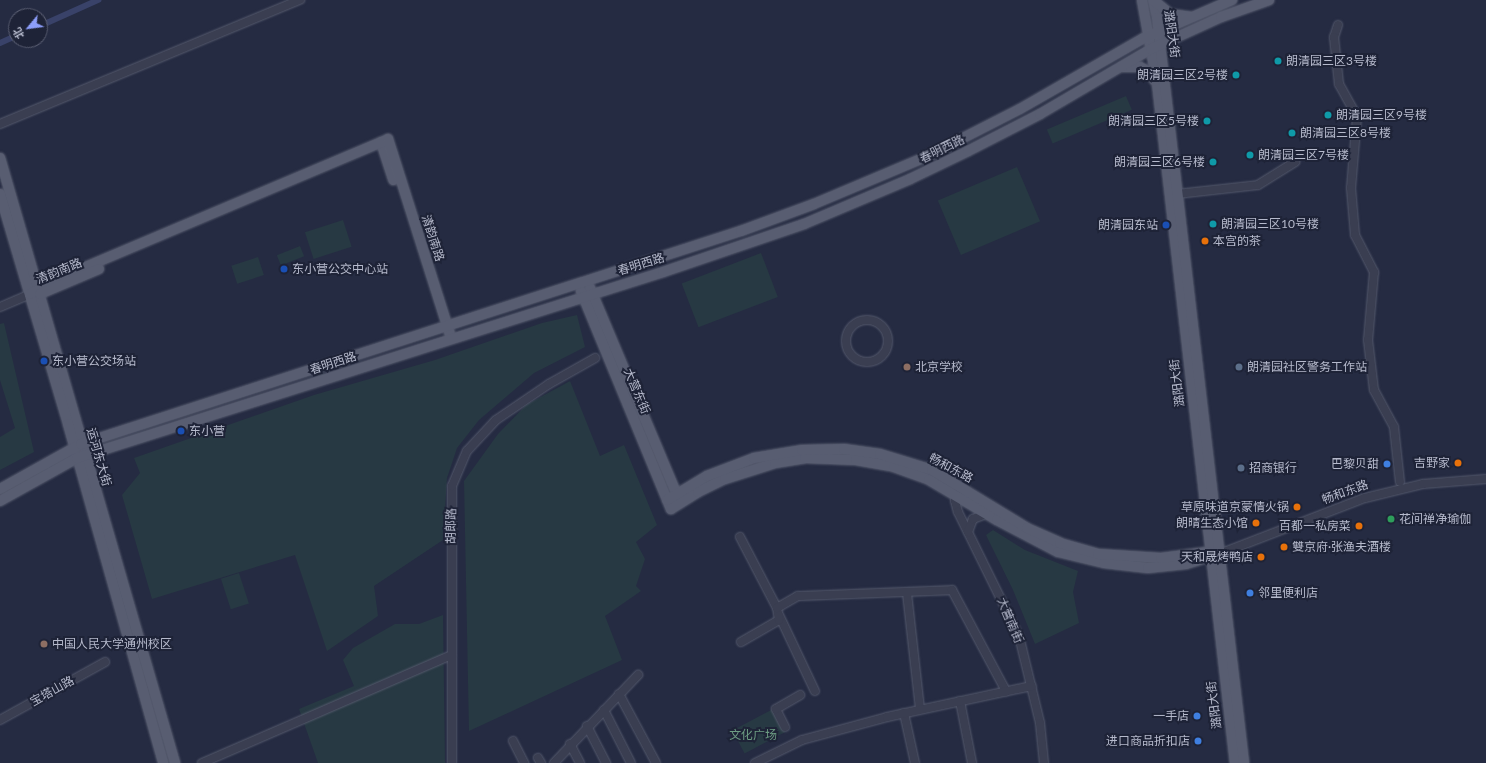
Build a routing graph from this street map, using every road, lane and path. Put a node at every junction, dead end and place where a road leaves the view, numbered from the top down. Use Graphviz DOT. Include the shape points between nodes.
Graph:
graph roads {
  1 [pos="300,0"];
  2 [pos="1142,0"];
  3 [pos="1153,0"];
  4 [pos="1232,0"];
  5 [pos="1269,0"];
  6 [pos="1192,17"];
  7 [pos="1338,25"];
  8 [pos="1154,34"];
  9 [pos="1156,47"];
  10 [pos="1124,49"];
  11 [pos="1115,70"];
  12 [pos="1156,83"];
  13 [pos="0,124"];
  14 [pos="0,158"];
  15 [pos="1295,162"];
  16 [pos="0,194"];
  17 [pos="1177,194"];
  18 [pos="582,282"];
  19 [pos="35,293"];
  20 [pos="588,295"];
  21 [pos="0,307"];
  22 [pos="444,325"];
  23 [pos="448,339"];
  24 [pos="846,344"];
  25 [pos="594,358"];
  26 [pos="78,446"];
  27 [pos="81,457"];
  28 [pos="1486,479"];
  29 [pos="1400,482"];
  30 [pos="0,489"];
  31 [pos="958,491"];
  32 [pos="678,499"];
  33 [pos="0,501"];
  34 [pos="669,504"];
  35 [pos="986,514"];
  36 [pos="968,532"];
  37 [pos="740,537"];
  38 [pos="1213,555"];
  39 [pos="907,593"];
  40 [pos="778,611"];
  41 [pos="742,642"];
  42 [pos="452,655"];
  43 [pos="105,662"];
  44 [pos="638,675"];
  45 [pos="1032,686"];
  46 [pos="815,691"];
  47 [pos="1006,691"];
  48 [pos="620,694"];
  49 [pos="800,695"];
  50 [pos="960,701"];
  51 [pos="604,710"];
  52 [pos="920,710"];
  53 [pos="904,713"];
  54 [pos="0,720"];
  55 [pos="587,726"];
  56 [pos="785,727"];
  57 [pos="512,741"];
  58 [pos="570,744"];
  59 [pos="758,762"];
  60 [pos="163,763"];
  61 [pos="175,763"];
  62 [pos="202,763"];
  63 [pos="452,763"];
  64 [pos="524,763"];
  65 [pos="554,763"];
  66 [pos="580,763"];
  67 [pos="606,763"];
  68 [pos="631,763"];
  69 [pos="656,763"];
  70 [pos="915,763"];
  71 [pos="972,763"];
  72 [pos="1044,763"];
  73 [pos="1235,763"];
  74 [pos="1244,763"];
  1 -- 13 [label="street"];
  2 -- 8 [label="main road, 潞阳大街"];
  3 -- 6 [label="main road" via="1170,14"];
  3 -- 8 [label="main road, 潞阳大街"];
  4 -- 6 [label="main road, 春明西路"];
  5 -- 9 [label="main road, 春明西路" via="1222,17"];
  6 -- 8 [label="main road, 春明西路"];
  7 -- 29 [label="street" via="1334,37 1339,84 1357,118 1350,188 1355,235 1374,272 1368,340 1374,390 1394,427"];
  8 -- 9 [label="main road, 潞阳大街"];
  8 -- 10 [label="main road, 春明西路"];
  9 -- 11 [label="main road, 春明西路"];
  9 -- 12 [label="main road, 潞阳大街"];
  9 -- 17 [label="main road, 潞阳大街"];
  10 -- 11 [label="main road" via="1129,52 1129,57 1115,64"];
  10 -- 18 [label="main road, 春明西路" via="1020,109 928,156 860,186 741,231"];
  11 -- 12 [label="main road" via="1134,66 1148,71"];
  11 -- 20 [label="main road, 春明西路" via="1040,114 910,179 804,224"];
  12 -- 38 [label="main road, 潞阳大街"];
  14 -- 19 [label="main road, 运河东大街"];
  15 -- 17 [label="street" via="1258,185"];
  16 -- 19 [label="main road, 运河东大街"];
  17 -- 38 [label="main road, 潞阳大街"];
  18 -- 20 [label="main road, 大营东街"];
  18 -- 22 [label="main road, 春明西路"];
  19 -- 21 [label="street"];
  19 -- 22 [label="main road, 清韵南路" via="384,145"];
  19 -- 26 [label="main road, 运河东大街"];
  20 -- 23 [label="main road, 春明西路"];
  20 -- 32 [label="main road, 大营东街"];
  20 -- 34 [label="main road, 大营东街"];
  22 -- 23 [label="main road, 清韵南路"];
  22 -- 26 [label="main road, 春明西路"];
  23 -- 27 [label="main road, 春明西路"];
  24 -- 24 [label="street" via="851,356 857,360 871,362 883,354 888,340 877,322 864,320 852,326 846,337"];
  25 -- 42 [label="street, 胡郎路" via="549,384 496,420 467,451 452,486"];
  26 -- 27 [label="main road, 运河东大街"];
  26 -- 30 [label="main road, 春明西路"];
  27 -- 33 [label="main road, 春明西路"];
  27 -- 60 [label="main road, 运河东大街"];
  27 -- 61 [label="main road, 运河东大街"];
  28 -- 38 [label="street, 畅和东路" via="1445,481 1385,492"];
  31 -- 32 [label="main road, 畅和东路" via="894,467 856,460 805,458 750,470"];
  31 -- 35 [label="main road, 畅和东路"];
  31 -- 36 [label="street, 大营南街" via="955,501"];
  31 -- 38 [label="main road, 畅和东路" via="1060,543 1098,554 1161,558"];
  32 -- 34 [label="main road, 畅和东路"];
  35 -- 36 [label="street" via="973,519"];
  35 -- 38 [label="main road, 畅和东路" via="1058,552 1104,563 1148,568 1186,564"];
  36 -- 45 [label="street, 大营南街" via="1019,636"];
  37 -- 40 [label="street"];
  38 -- 73 [label="main road, 潞阳大街"];
  38 -- 74 [label="main road, 潞阳大街"];
  39 -- 40 [label="street" via="798,596"];
  39 -- 47 [label="street" via="952,590"];
  39 -- 52 [label="street"];
  40 -- 41 [label="street" via="778,620"];
  40 -- 46 [label="street"];
  42 -- 62 [label="street"];
  42 -- 63 [label="street, 胡郎路"];
  43 -- 54 [label="street, 宝塔山路"];
  44 -- 48 [label="street"];
  45 -- 47 [label="street"];
  45 -- 72 [label="street, 大营南街" via="1040,723"];
  47 -- 50 [label="street"];
  48 -- 51 [label="street"];
  48 -- 69 [label="street"];
  49 -- 56 [label="street" via="776,709"];
  50 -- 52 [label="street"];
  50 -- 71 [label="street"];
  51 -- 55 [label="street"];
  51 -- 68 [label="street"];
  52 -- 53 [label="street"];
  53 -- 59 [label="street" via="802,740"];
  53 -- 70 [label="street"];
  55 -- 58 [label="street"];
  55 -- 67 [label="street"];
  57 -- 64 [label="street"];
  58 -- 65 [label="street"];
  58 -- 66 [label="street"];
}
